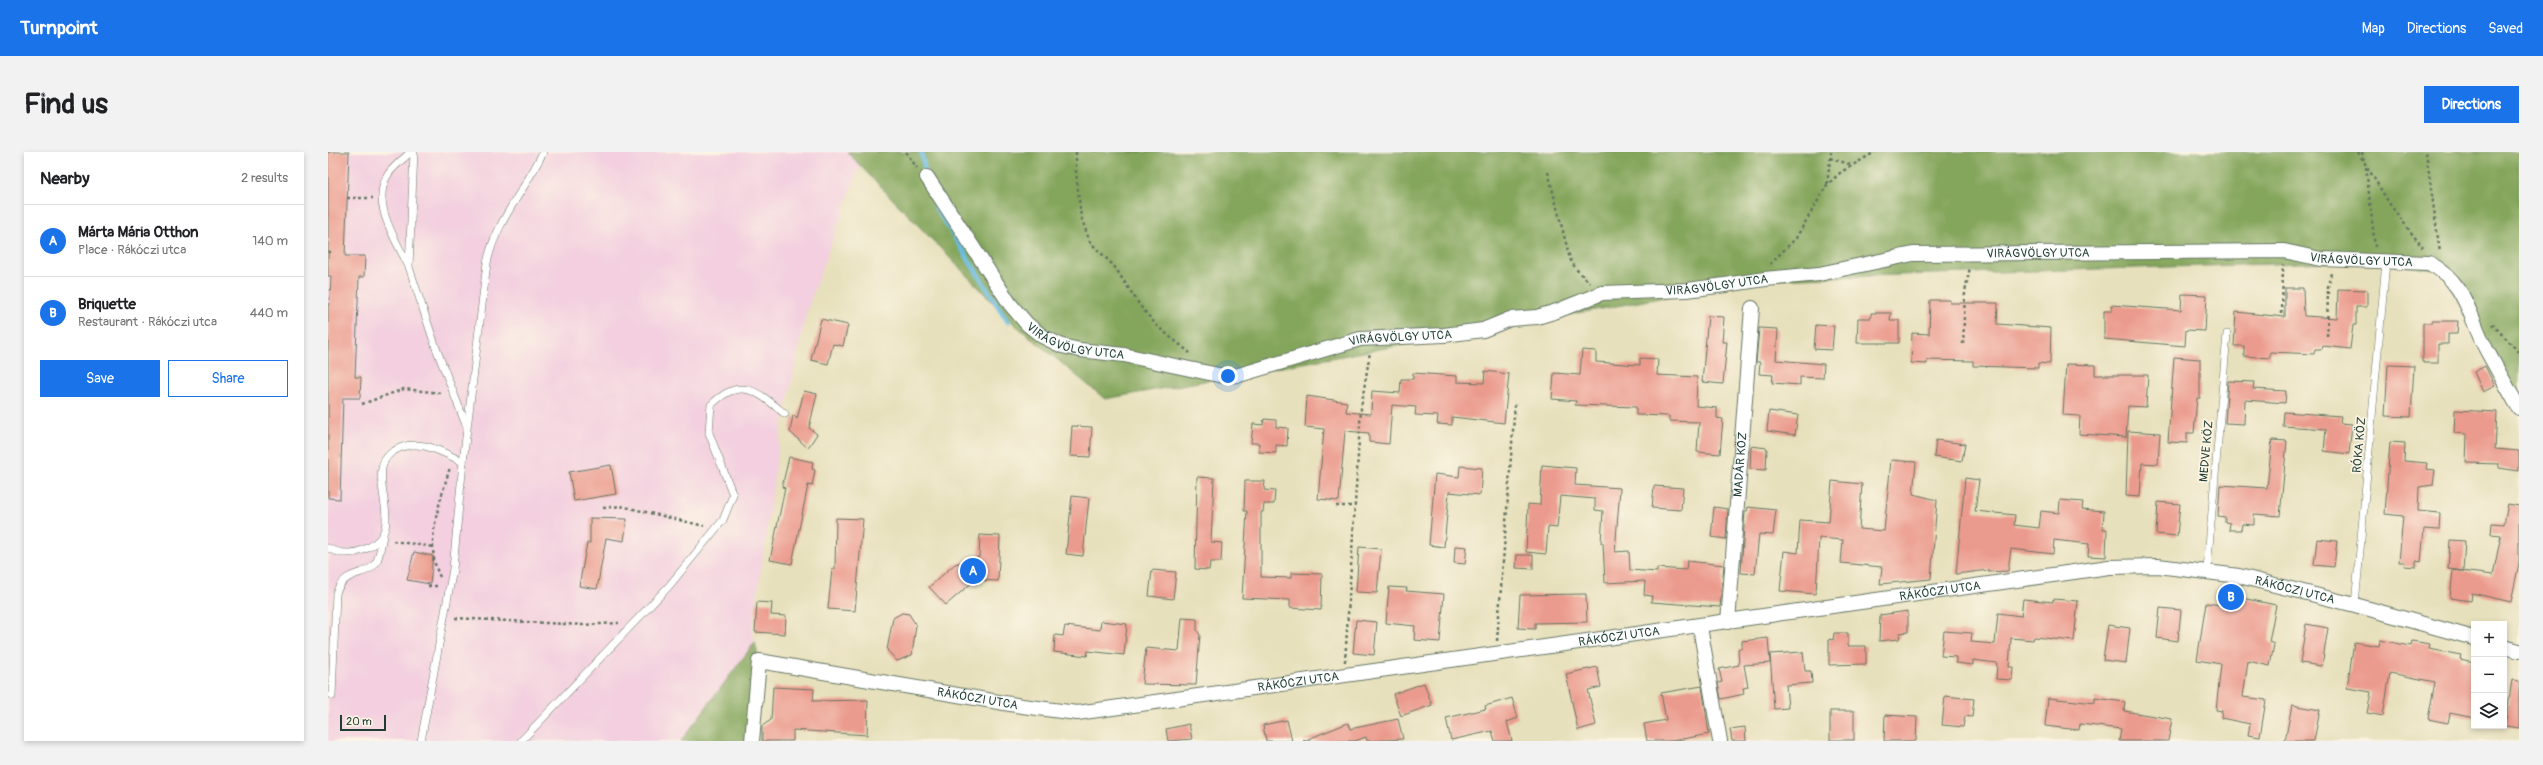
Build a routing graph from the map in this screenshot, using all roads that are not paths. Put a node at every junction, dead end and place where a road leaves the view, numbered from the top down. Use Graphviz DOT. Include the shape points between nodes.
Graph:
graph roads {
  1 [pos="413,152"];
  2 [pos="543,152"];
  3 [pos="926,177"];
  4 [pos="2379,261"];
  5 [pos="409,267"];
  6 [pos="1752,308"];
  7 [pos="2227,334"];
  8 [pos="2519,408"];
  9 [pos="785,414"];
  10 [pos="467,428"];
  11 [pos="463,462"];
  12 [pos="383,536"];
  13 [pos="328,548"];
  14 [pos="2206,570"];
  15 [pos="2355,605"];
  16 [pos="1728,622"];
  17 [pos="1700,627"];
  18 [pos="2471,637"];
  19 [pos="2507,647"];
  20 [pos="2519,651"];
  21 [pos="332,696"];
  22 [pos="421,741"];
  23 [pos="521,741"];
  24 [pos="752,741"];
  25 [pos="1720,741"];
  1 -- 5 [label="lane"];
  1 -- 5 [label="lane" via="388,174 384,186 386,222"];
  2 -- 10 [label="lane" via="501,221 491,243"];
  3 -- 4 [label="street, VIRÁGVÖLGY UTCA" via="1010,304 1027,324 1042,336 1062,346 1095,354 1131,357 1223,376 1239,375 1332,346 1372,337 1469,333 1510,319 1544,315 1602,293 1688,290 1819,274 1914,254 2284,251 2321,259"];
  4 -- 8 [label="street, VIRÁGVÖLGY UTCA" via="2429,263 2442,270 2460,288 2486,349"];
  4 -- 15 [label="lane, RÓKA KÖZ" via="2384,286"];
  5 -- 10 [label="lane"];
  6 -- 16 [label="street, MADÁR KÖZ"];
  7 -- 14 [label="lane, MEDVE KÖZ"];
  9 -- 23 [label="lane" via="753,390 723,393 711,405 709,433 733,495 724,520 669,586"];
  10 -- 11 [label="lane"];
  11 -- 12 [label="lane" via="423,445 408,445 386,457 382,468 387,515"];
  11 -- 22 [label="lane" via="453,569"];
  12 -- 13 [label="lane" via="355,553 342,554"];
  12 -- 21 [label="lane" via="377,562 371,568 345,579 336,594"];
  14 -- 15 [label="street, RÁKÓCZI UTCA"];
  14 -- 16 [label="street, RÁKÓCZI UTCA" via="2158,566 2109,567"];
  15 -- 18 [label="street, RÁKÓCZI UTCA"];
  16 -- 17 [label="street, RÁKÓCZI UTCA"];
  17 -- 24 [label="street, RÁKÓCZI UTCA" via="1078,713 1022,706 759,661"];
  17 -- 25 [label="street"];
  19 -- 20 [label="street"];
}
